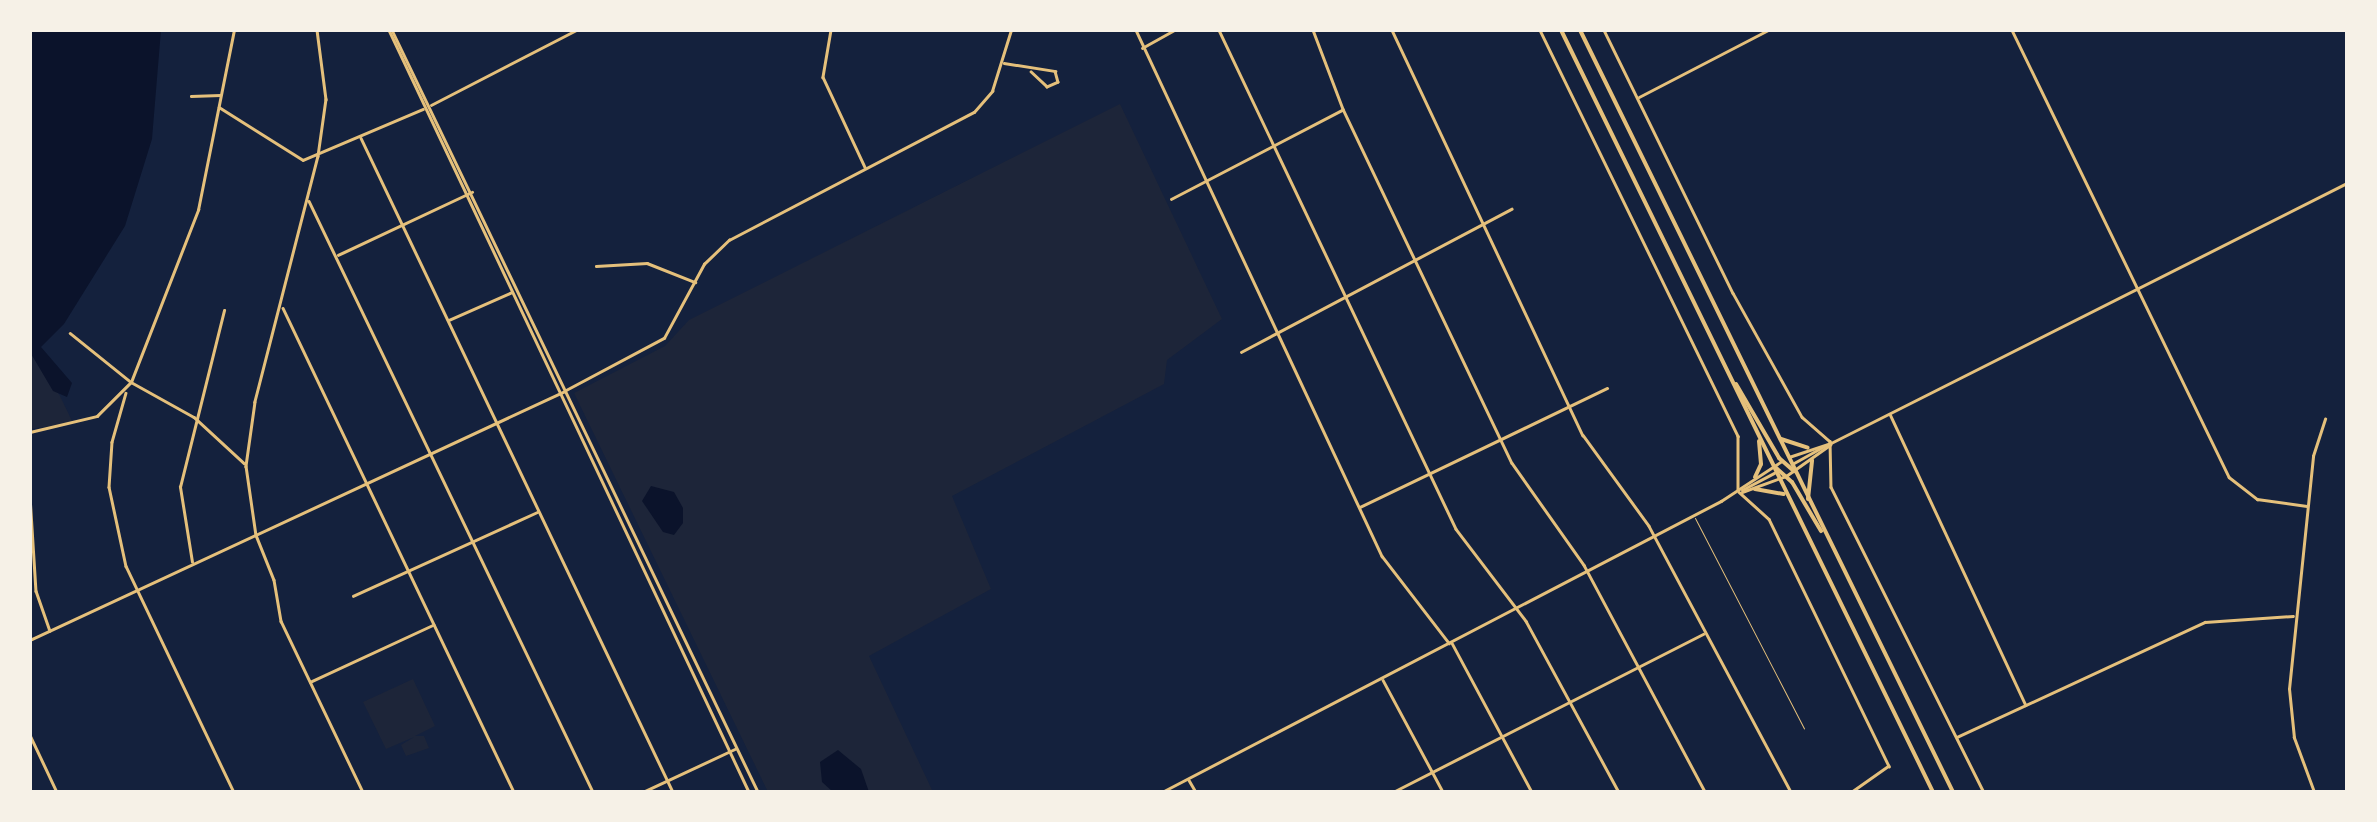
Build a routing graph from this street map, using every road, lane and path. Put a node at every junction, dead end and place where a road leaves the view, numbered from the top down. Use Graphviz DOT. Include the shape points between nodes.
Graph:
graph roads {
  1 [pos="234,30"];
  2 [pos="317,30"];
  3 [pos="390,30"];
  4 [pos="576,30"];
  5 [pos="831,30"];
  6 [pos="854,30"];
  7 [pos="908,30"];
  8 [pos="1012,30"];
  9 [pos="1136,30"];
  10 [pos="1175,30"];
  11 [pos="1219,30"];
  12 [pos="1313,30"];
  13 [pos="1392,30"];
  14 [pos="1540,30"];
  15 [pos="1562,30"];
  16 [pos="1580,30"];
  17 [pos="1604,30"];
  18 [pos="1768,30"];
  19 [pos="2012,30"];
  20 [pos="568,32"];
  21 [pos="1140,48"];
  22 [pos="1002,63"];
  23 [pos="1031,72"];
  24 [pos="191,96"];
  25 [pos="222,96"];
  26 [pos="1637,98"];
  27 [pos="431,105"];
  28 [pos="219,107"];
  29 [pos="424,108"];
  30 [pos="1342,109"];
  31 [pos="360,138"];
  32 [pos="1274,145"];
  33 [pos="318,156"];
  34 [pos="866,169"];
  35 [pos="1203,181"];
  36 [pos="2347,183"];
  37 [pos="472,192"];
  38 [pos="465,195"];
  39 [pos="1170,199"];
  40 [pos="308,200"];
  41 [pos="1511,208"];
  42 [pos="1481,224"];
  43 [pos="402,225"];
  44 [pos="337,256"];
  45 [pos="1414,260"];
  46 [pos="596,266"];
  47 [pos="696,282"];
  48 [pos="2137,288"];
  49 [pos="514,291"];
  50 [pos="1345,296"];
  51 [pos="282,306"];
  52 [pos="224,310"];
  53 [pos="448,320"];
  54 [pos="70,333"];
  55 [pos="1275,333"];
  56 [pos="1241,352"];
  57 [pos="1730,376"];
  58 [pos="131,382"];
  59 [pos="1607,388"];
  60 [pos="566,390"];
  61 [pos="126,392"];
  62 [pos="558,394"];
  63 [pos="1569,407"];
  64 [pos="108,409"];
  65 [pos="1889,413"];
  66 [pos="120,414"];
  67 [pos="194,417"];
  68 [pos="2325,419"];
  69 [pos="498,423"];
  70 [pos="30,432"];
  71 [pos="1759,436"];
  72 [pos="1778,438"];
  73 [pos="1500,440"];
  74 [pos="1831,443"];
  75 [pos="1808,448"];
  76 [pos="431,454"];
  77 [pos="1812,460"];
  78 [pos="1788,464"];
  79 [pos="246,466"];
  80 [pos="1779,472"];
  81 [pos="1431,473"];
  82 [pos="1755,477"];
  83 [pos="367,484"];
  84 [pos="1755,489"];
  85 [pos="1739,492"];
  86 [pos="30,496"];
  87 [pos="1787,496"];
  88 [pos="1808,499"];
  89 [pos="2307,506"];
  90 [pos="1359,508"];
  91 [pos="539,512"];
  92 [pos="1694,515"];
  93 [pos="256,535"];
  94 [pos="1655,536"];
  95 [pos="474,542"];
  96 [pos="1831,548"];
  97 [pos="192,565"];
  98 [pos="32,570"];
  99 [pos="1587,571"];
  100 [pos="409,572"];
  101 [pos="136,590"];
  102 [pos="354,596"];
  103 [pos="1517,608"];
  104 [pos="2296,616"];
  105 [pos="434,624"];
  106 [pos="678,624"];
  107 [pos="668,629"];
  108 [pos="50,631"];
  109 [pos="1706,632"];
  110 [pos="30,640"];
  111 [pos="1450,643"];
  112 [pos="1640,666"];
  113 [pos="1382,678"];
  114 [pos="310,682"];
  115 [pos="1570,702"];
  116 [pos="2026,705"];
  117 [pos="1804,728"];
  118 [pos="30,734"];
  119 [pos="1503,737"];
  120 [pos="1956,738"];
  121 [pos="737,748"];
  122 [pos="730,752"];
  123 [pos="1432,772"];
  124 [pos="1189,778"];
  125 [pos="668,781"];
  126 [pos="57,792"];
  127 [pos="234,792"];
  128 [pos="363,792"];
  129 [pos="514,792"];
  130 [pos="593,792"];
  131 [pos="643,792"];
  132 [pos="673,792"];
  133 [pos="749,792"];
  134 [pos="758,792"];
  135 [pos="1162,792"];
  136 [pos="1196,792"];
  137 [pos="1393,792"];
  138 [pos="1443,792"];
  139 [pos="1532,792"];
  140 [pos="1618,792"];
  141 [pos="1705,792"];
  142 [pos="1790,792"];
  143 [pos="1852,792"];
  144 [pos="1933,792"];
  145 [pos="1952,792"];
  146 [pos="1984,792"];
  147 [pos="2314,792"];
  1 -- 25 [label="street"];
  2 -- 33 [label="street" via="326,99"];
  3 -- 27 [label="street"];
  3 -- 29 [label="street"];
  4 -- 20 [label="street"];
  5 -- 34 [label="street" via="823,76"];
  6 -- 7 [label="street"];
  8 -- 22 [label="street"];
  9 -- 21 [label="street"];
  10 -- 21 [label="street"];
  11 -- 32 [label="street"];
  12 -- 30 [label="street"];
  13 -- 42 [label="street"];
  14 -- 85 [label="street" via="1738,436 1742,452 1733,474"];
  15 -- 57 [label="main road"];
  16 -- 72 [label="main road"];
  17 -- 26 [label="street"];
  18 -- 26 [label="street"];
  19 -- 48 [label="street"];
  20 -- 27 [label="street"];
  21 -- 35 [label="street"];
  22 -- 23 [label="street"];
  22 -- 34 [label="street" via="974,112"];
  23 -- 23 [label="street" via="1048,86 1058,82 1055,71"];
  24 -- 25 [label="street"];
  25 -- 28 [label="street"];
  26 -- 74 [label="street" via="1802,417"];
  27 -- 29 [label="street"];
  27 -- 37 [label="street"];
  28 -- 33 [label="street" via="295,158"];
  28 -- 58 [label="street" via="179,271"];
  29 -- 31 [label="street"];
  29 -- 38 [label="street"];
  30 -- 32 [label="street"];
  30 -- 45 [label="street"];
  31 -- 33 [label="street"];
  31 -- 43 [label="street"];
  32 -- 35 [label="street"];
  32 -- 50 [label="street"];
  33 -- 40 [label="street"];
  34 -- 47 [label="street" via="729,240"];
  35 -- 39 [label="street"];
  35 -- 55 [label="street"];
  36 -- 48 [label="street"];
  37 -- 38 [label="street"];
  37 -- 49 [label="street"];
  38 -- 43 [label="street"];
  38 -- 49 [label="street"];
  40 -- 44 [label="street"];
  40 -- 51 [label="street"];
  41 -- 42 [label="street"];
  42 -- 45 [label="street"];
  42 -- 63 [label="street"];
  43 -- 44 [label="street"];
  43 -- 53 [label="street"];
  44 -- 76 [label="street"];
  45 -- 50 [label="street"];
  45 -- 73 [label="street"];
  46 -- 47 [label="street" via="647,263"];
  47 -- 60 [label="street" via="658,342"];
  48 -- 65 [label="street"];
  48 -- 89 [label="street" via="2229,477 2257,499"];
  49 -- 53 [label="street"];
  49 -- 60 [label="street"];
  49 -- 62 [label="street"];
  50 -- 55 [label="street"];
  50 -- 81 [label="street"];
  51 -- 79 [label="street" via="255,402"];
  51 -- 83 [label="street"];
  52 -- 67 [label="street"];
  53 -- 69 [label="street"];
  54 -- 58 [label="street"];
  55 -- 56 [label="street"];
  55 -- 90 [label="street"];
  57 -- 71 [label="main road"];
  57 -- 78 [label="main road"];
  58 -- 61 [label="street"];
  58 -- 67 [label="street"];
  59 -- 63 [label="street"];
  60 -- 62 [label="street"];
  60 -- 106 [label="street"];
  61 -- 64 [label="street"];
  61 -- 66 [label="street"];
  62 -- 69 [label="street"];
  62 -- 107 [label="street"];
  63 -- 73 [label="street"];
  63 -- 94 [label="street"];
  64 -- 66 [label="street"];
  64 -- 70 [label="street" via="71,427"];
  65 -- 74 [label="street"];
  65 -- 116 [label="street"];
  66 -- 101 [label="street" via="109,487"];
  67 -- 79 [label="street"];
  67 -- 97 [label="street" via="180,487"];
  68 -- 89 [label="street" via="2315,440"];
  69 -- 76 [label="street"];
  69 -- 91 [label="street"];
  71 -- 80 [label="main road"];
  71 -- 82 [label="main road" via="1762,460"];
  72 -- 75 [label="main road"];
  72 -- 78 [label="main road"];
  73 -- 81 [label="street"];
  73 -- 99 [label="street"];
  74 -- 75 [label="street"];
  74 -- 77 [label="street"];
  74 -- 78 [label="street"];
  74 -- 120 [label="street" via="1831,487"];
  75 -- 78 [label="street"];
  76 -- 83 [label="street"];
  76 -- 95 [label="street"];
  77 -- 78 [label="street"];
  77 -- 88 [label="main road"];
  78 -- 80 [label="street"];
  78 -- 80 [label="street"];
  78 -- 88 [label="main road"];
  79 -- 93 [label="street"];
  80 -- 82 [label="street"];
  80 -- 84 [label="street"];
  80 -- 85 [label="street"];
  80 -- 87 [label="main road"];
  80 -- 96 [label="main road"];
  81 -- 90 [label="street"];
  81 -- 103 [label="street" via="1468,549"];
  82 -- 85 [label="street"];
  83 -- 93 [label="street"];
  83 -- 100 [label="street"];
  84 -- 85 [label="street"];
  84 -- 87 [label="main road"];
  85 -- 92 [label="street"];
  85 -- 143 [label="street" via="1774,530 1888,769"];
  86 -- 98 [label="street"];
  87 -- 144 [label="main road"];
  88 -- 96 [label="main road"];
  89 -- 104 [label="street"];
  90 -- 111 [label="street" via="1395,579"];
  91 -- 95 [label="street"];
  91 -- 125 [label="street"];
  92 -- 94 [label="street"];
  92 -- 117 [label="lane"];
  93 -- 97 [label="street"];
  93 -- 114 [label="street" via="281,621"];
  94 -- 99 [label="street"];
  94 -- 109 [label="street"];
  95 -- 100 [label="street"];
  95 -- 130 [label="street"];
  96 -- 145 [label="main road"];
  97 -- 101 [label="street"];
  98 -- 108 [label="street"];
  99 -- 103 [label="street"];
  99 -- 112 [label="street"];
  100 -- 102 [label="street"];
  100 -- 105 [label="street"];
  101 -- 108 [label="street"];
  101 -- 127 [label="street"];
  103 -- 111 [label="street"];
  103 -- 115 [label="street"];
  104 -- 116 [label="street" via="2204,622"];
  104 -- 147 [label="street" via="2290,705"];
  105 -- 114 [label="street"];
  105 -- 129 [label="street"];
  106 -- 107 [label="street"];
  106 -- 121 [label="street"];
  107 -- 122 [label="street"];
  108 -- 110 [label="street"];
  109 -- 112 [label="street"];
  109 -- 142 [label="street"];
  111 -- 113 [label="street"];
  111 -- 119 [label="street"];
  112 -- 115 [label="street"];
  112 -- 141 [label="street"];
  113 -- 123 [label="street"];
  113 -- 124 [label="street"];
  114 -- 128 [label="street"];
  115 -- 119 [label="street"];
  115 -- 140 [label="street"];
  116 -- 120 [label="street"];
  118 -- 126 [label="street"];
  119 -- 123 [label="street"];
  119 -- 139 [label="street"];
  120 -- 146 [label="street"];
  121 -- 122 [label="street"];
  121 -- 134 [label="street"];
  122 -- 125 [label="street"];
  122 -- 133 [label="street"];
  123 -- 137 [label="street"];
  123 -- 138 [label="street"];
  124 -- 135 [label="street"];
  124 -- 136 [label="street"];
  125 -- 131 [label="street"];
  125 -- 132 [label="street"];
}
